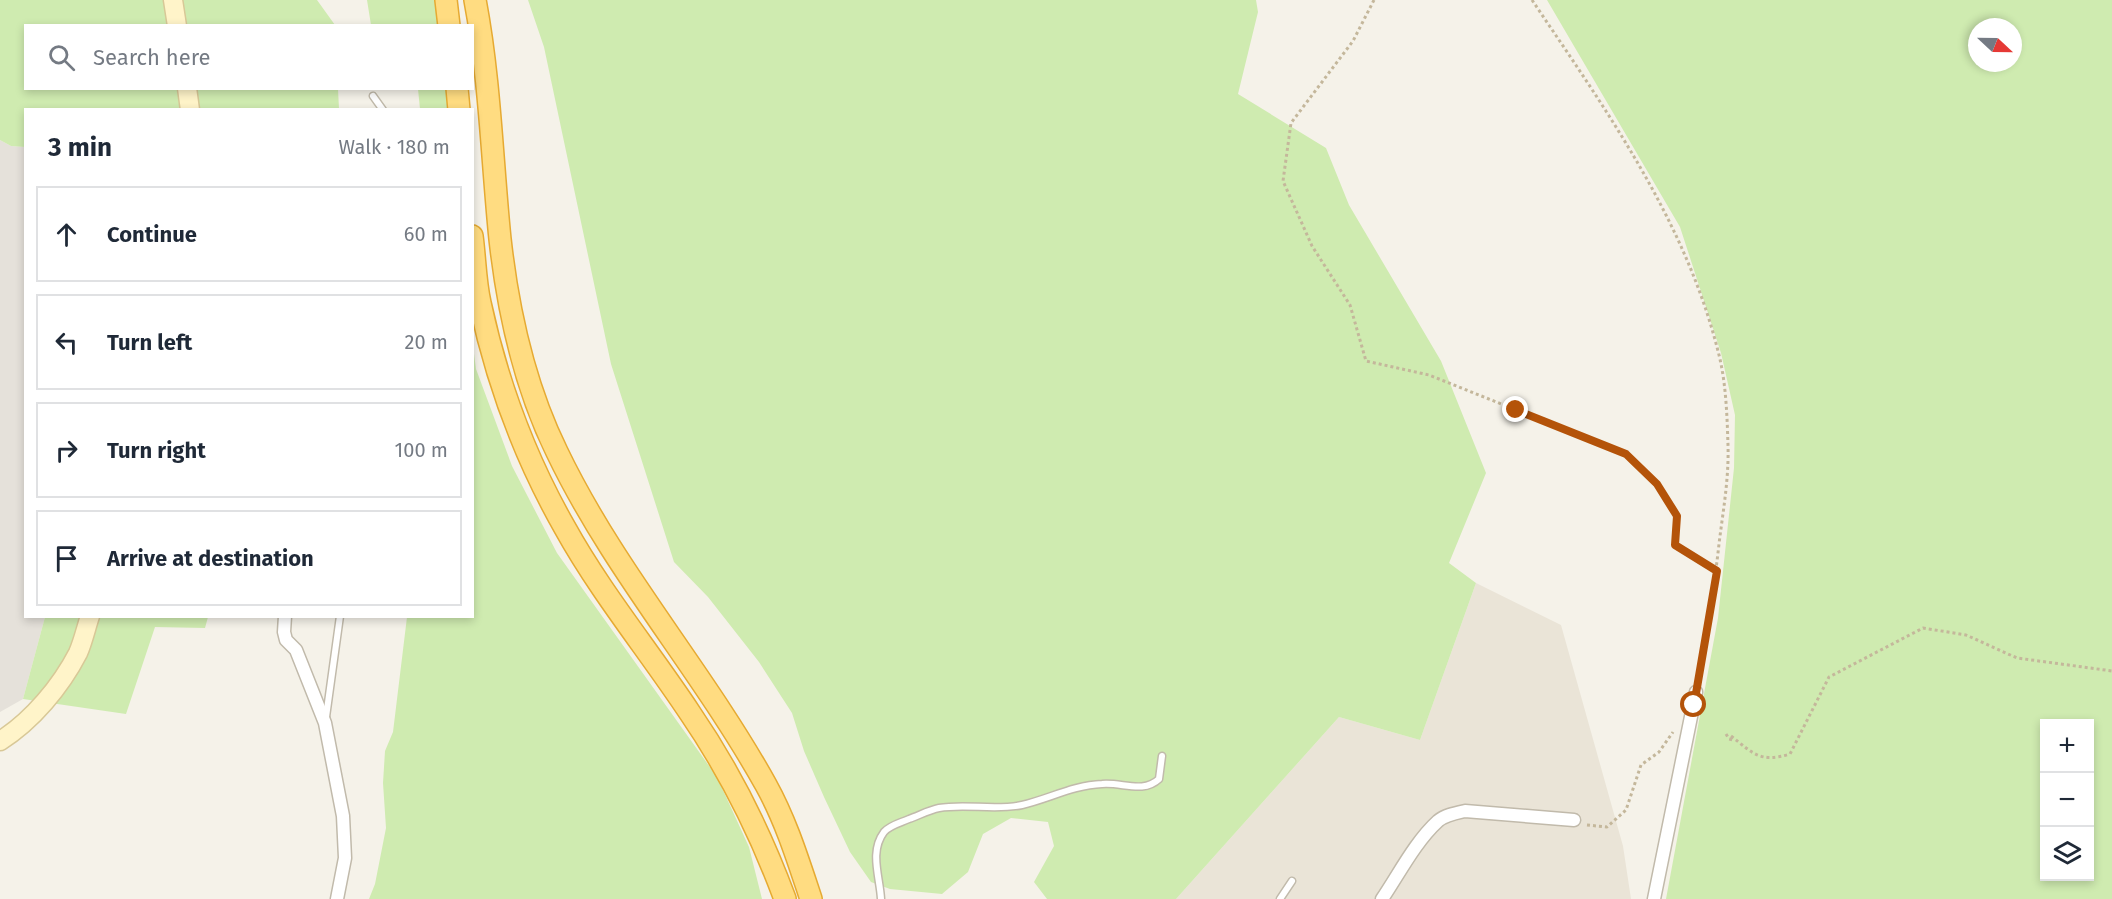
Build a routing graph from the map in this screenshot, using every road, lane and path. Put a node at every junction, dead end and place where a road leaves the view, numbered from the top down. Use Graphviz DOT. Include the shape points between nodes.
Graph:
graph roads {
  1 [pos="173,0"];
  2 [pos="446,0"];
  3 [pos="475,0"];
  4 [pos="1374,0"];
  5 [pos="1532,0"];
  6 [pos="177,24"];
  7 [pos="449,24"];
  8 [pos="187,90"];
  9 [pos="457,90"];
  10 [pos="373,96"];
  11 [pos="190,108"];
  12 [pos="382,108"];
  13 [pos="459,108"];
  14 [pos="474,255"];
  15 [pos="1717,571"];
  16 [pos="89,618"];
  17 [pos="285,618"];
  18 [pos="340,618"];
  19 [pos="2112,671"];
  20 [pos="1696,692"];
  21 [pos="325,723"];
  22 [pos="1689,731"];
  23 [pos="1726,734"];
  24 [pos="1731,736"];
  25 [pos="1736,740"];
  26 [pos="0,741"];
  27 [pos="1162,756"];
  28 [pos="1574,820"];
  29 [pos="785,824"];
  30 [pos="758,834"];
  31 [pos="1292,881"];
  32 [pos="337,899"];
  33 [pos="774,899"];
  34 [pos="784,899"];
  35 [pos="811,899"];
  36 [pos="824,899"];
  37 [pos="881,899"];
  38 [pos="1280,899"];
  39 [pos="1382,899"];
  40 [pos="1654,899"];
  1 -- 6 [label="main road"];
  2 -- 7 [label="highway"];
  3 -- 29 [label="highway" via="488,92 500,242 512,313 536,400 557,452 612,550 713,696"];
  4 -- 15 [label="path" via="1353,40 1291,123 1283,181 1311,246 1350,305 1366,361 1429,375 1626,454 1657,484 1677,516 1675,545"];
  5 -- 15 [label="path" via="1646,175 1684,254 1711,325 1725,393 1728,446 1727,493"];
  8 -- 11 [label="main road"];
  9 -- 13 [label="highway"];
  10 -- 12 [label="lane"];
  14 -- 30 [label="highway" via="479,301 496,367 514,423 539,478 591,571 691,714"];
  15 -- 20 [label="path"];
  16 -- 26 [label="main road" via="78,652 50,696 15,732"];
  17 -- 21 [label="street" via="286,640 296,650"];
  18 -- 21 [label="lane"];
  19 -- 25 [label="path" via="2017,658 1966,635 1923,628 1828,677 1790,754 1772,759 1753,753"];
  20 -- 22 [label="street"];
  21 -- 32 [label="street" via="343,816 345,858"];
  22 -- 28 [label="path" via="1675,730 1659,752 1641,765 1626,810 1607,827"];
  22 -- 40 [label="street"];
  23 -- 25 [label="path"];
  24 -- 25 [label="path"];
  27 -- 37 [label="lane" via="1159,779 1143,788 1100,784 1020,805 937,808 890,826 876,854"];
  28 -- 39 [label="street" via="1465,811 1452,814 1440,820 1422,840"];
  29 -- 35 [label="highway"];
  29 -- 36 [label="highway"];
  30 -- 33 [label="highway"];
  30 -- 34 [label="highway"];
  31 -- 38 [label="lane"];
}
